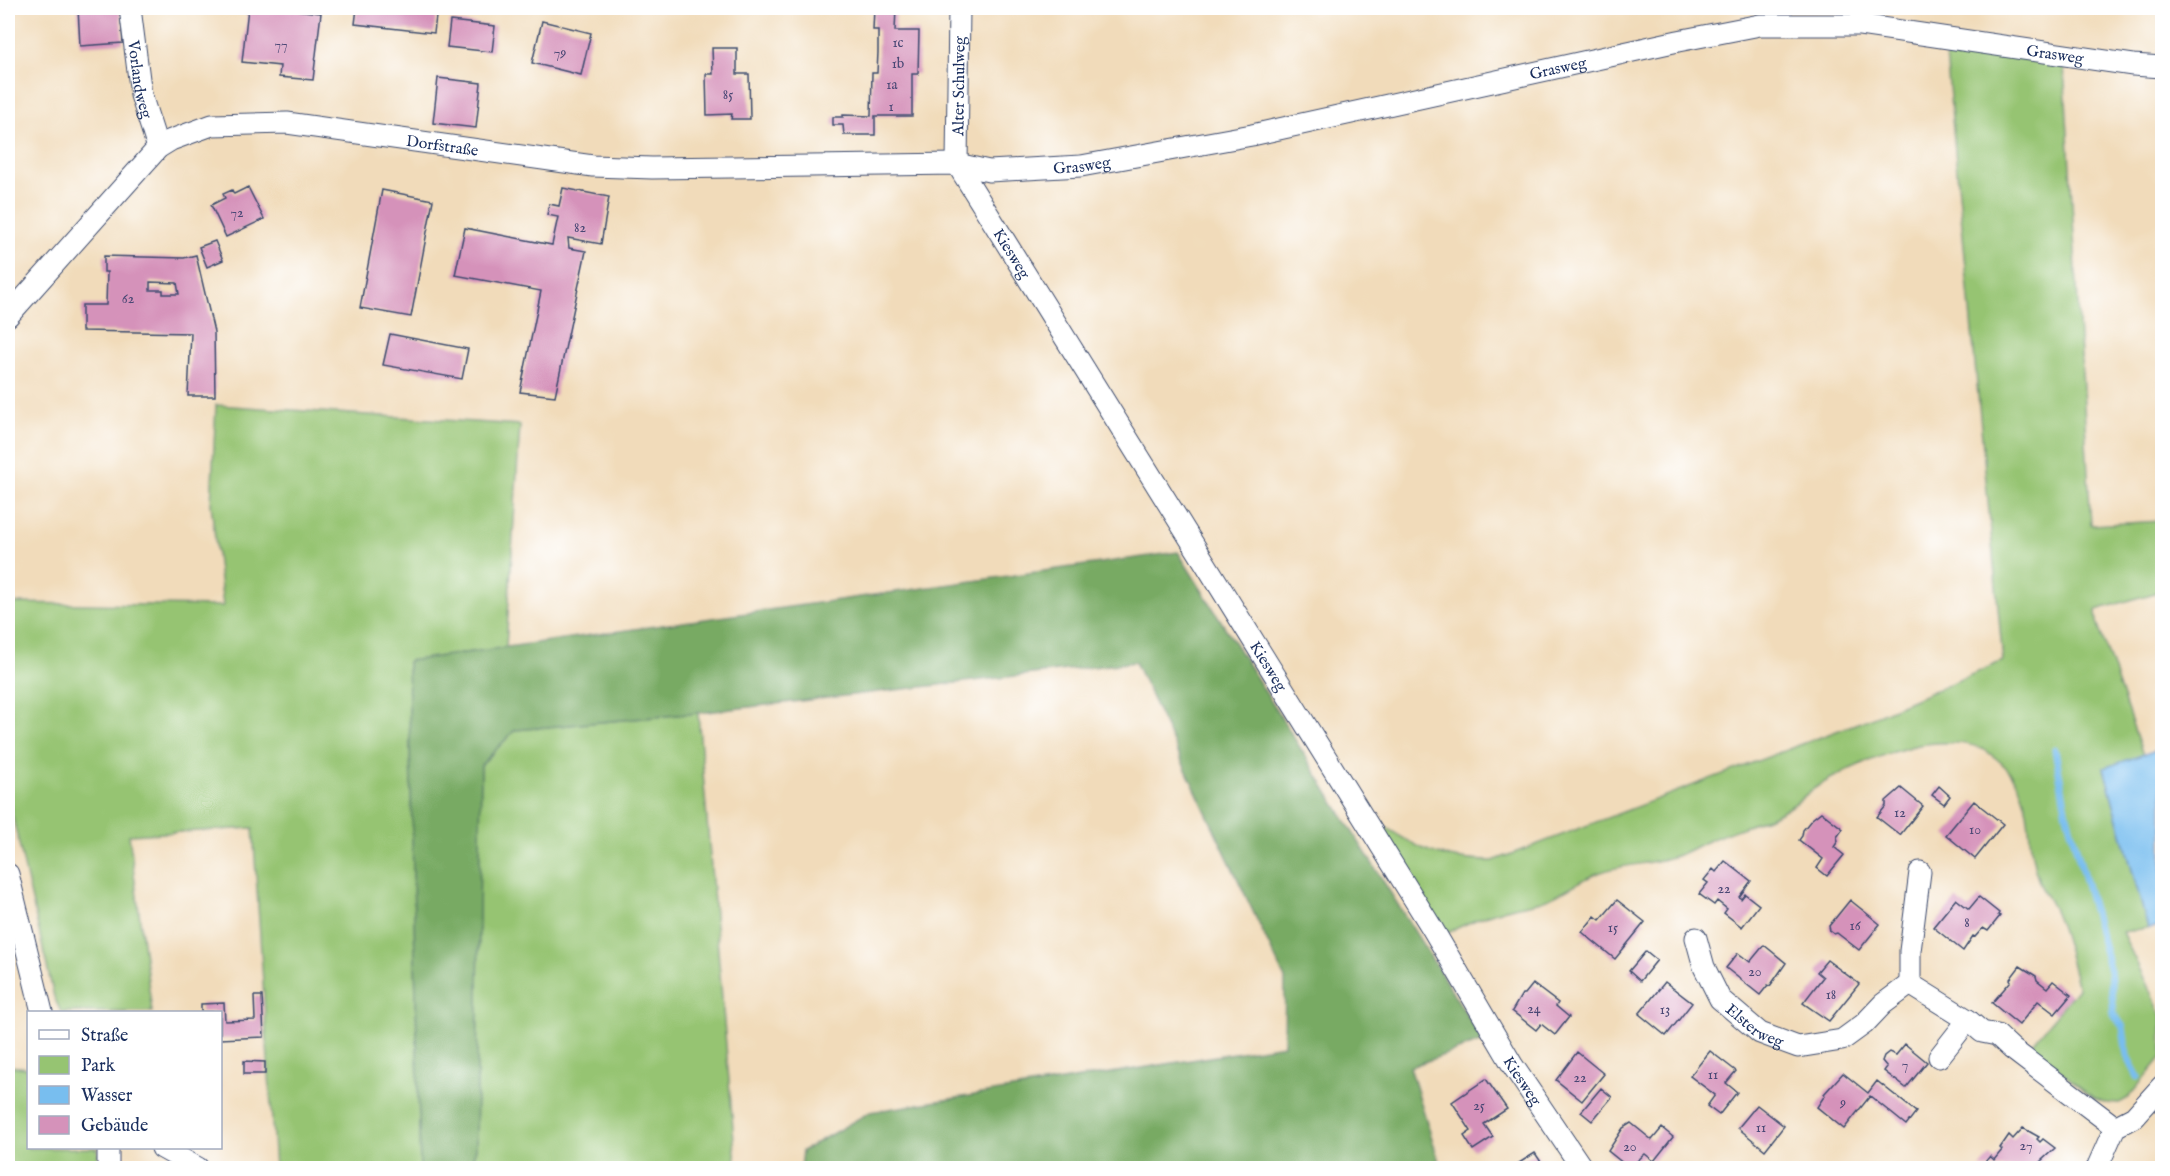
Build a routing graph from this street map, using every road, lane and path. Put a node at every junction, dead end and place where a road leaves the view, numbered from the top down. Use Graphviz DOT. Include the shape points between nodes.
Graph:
graph roads {
  1 [pos="130,8"];
  2 [pos="959,8"];
  3 [pos="2163,67"];
  4 [pos="158,148"];
  5 [pos="957,164"];
  6 [pos="8,316"];
  7 [pos="1920,872"];
  8 [pos="8,874"];
  9 [pos="1696,938"];
  10 [pos="1910,984"];
  11 [pos="42,1011"];
  12 [pos="1968,1020"];
  13 [pos="1939,1057"];
  14 [pos="2163,1086"];
  15 [pos="2115,1127"];
  16 [pos="108,1149"];
  17 [pos="164,1149"];
  18 [pos="108,1168"];
  19 [pos="198,1168"];
  20 [pos="1582,1168"];
  21 [pos="2097,1168"];
  1 -- 4 [label="street, Vorlandweg" via="141,95"];
  2 -- 5 [label="street, Alter Schulweg"];
  3 -- 5 [label="street, Grasweg" via="1860,25 1760,25 1252,135 1092,164 989,171"];
  4 -- 5 [label="street, Dorfstraße" via="212,125 286,123 593,166"];
  4 -- 6 [label="street, Dorfstraße"];
  5 -- 20 [label="street, Kiesweg" via="1432,928 1513,1066"];
  7 -- 10 [label="street"];
  8 -- 11 [label="street"];
  9 -- 10 [label="street, Elsterweg" via="1704,967 1720,999 1760,1033 1798,1047 1842,1040"];
  10 -- 12 [label="street"];
  12 -- 13 [label="street"];
  12 -- 15 [label="street" via="1982,1032 1997,1035"];
  14 -- 15 [label="street" via="2134,1117"];
  15 -- 21 [label="street"];
  16 -- 18 [label="street"];
  17 -- 19 [label="street"];
}
